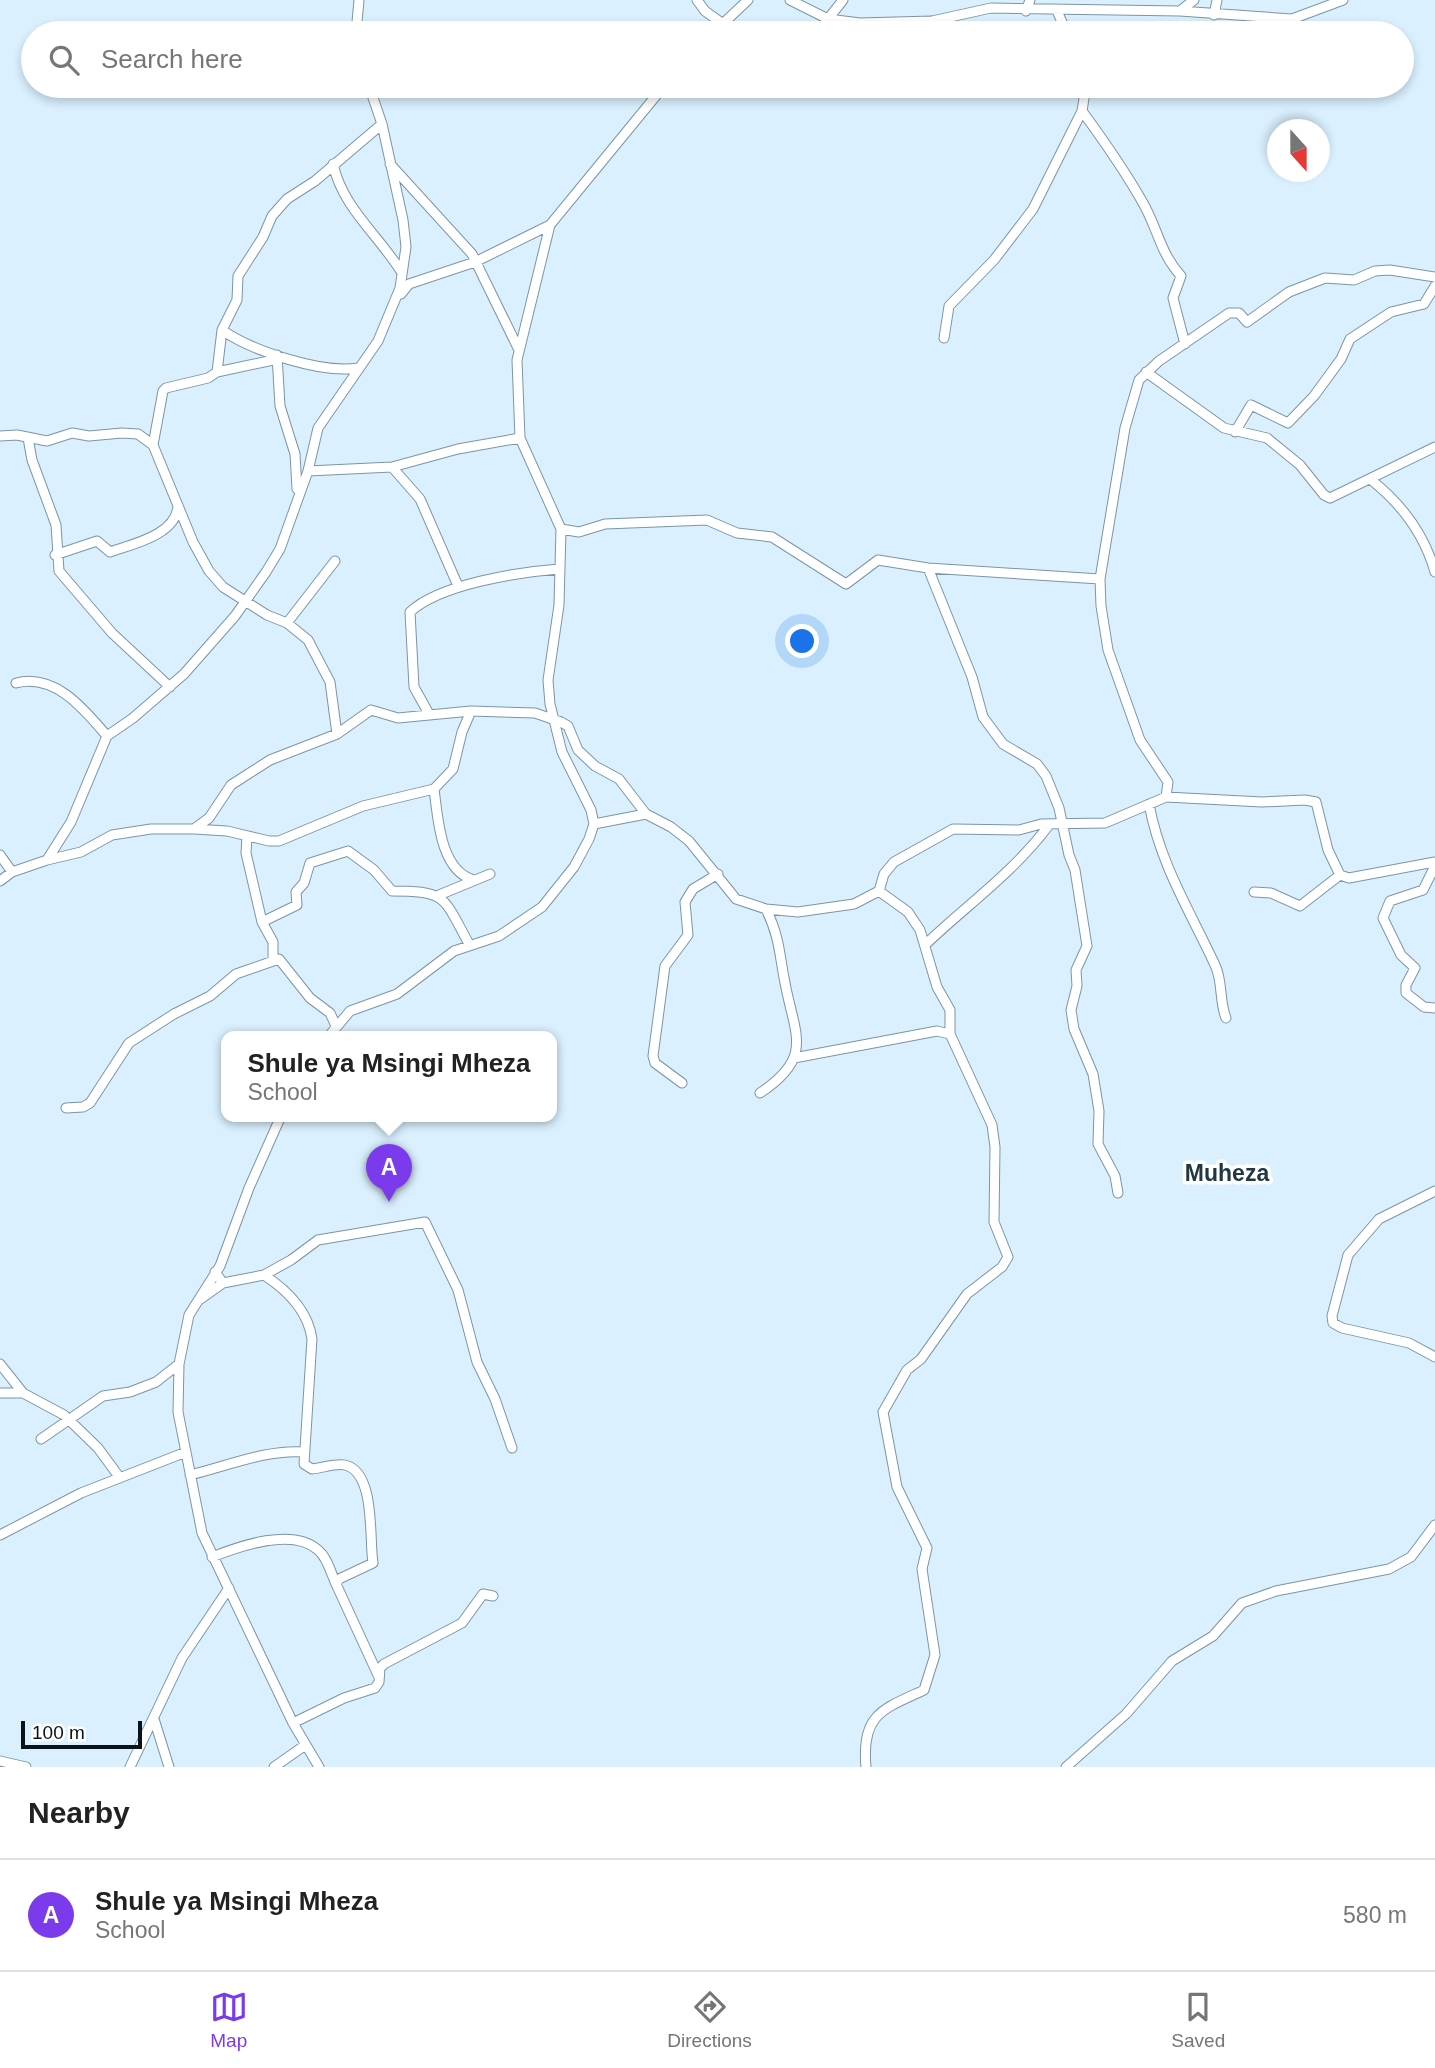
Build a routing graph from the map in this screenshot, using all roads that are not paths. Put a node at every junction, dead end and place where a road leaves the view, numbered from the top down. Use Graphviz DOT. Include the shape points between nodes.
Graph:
graph roads {
  1 [pos="359,0"];
  2 [pos="697,0"];
  3 [pos="748,0"];
  4 [pos="790,0"];
  5 [pos="844,0"];
  6 [pos="1030,0"];
  7 [pos="1108,0"];
  8 [pos="1194,0"];
  9 [pos="1217,0"];
  10 [pos="1343,0"];
  11 [pos="1100,9"];
  12 [pos="1026,11"];
  13 [pos="1057,11"];
  14 [pos="1180,11"];
  15 [pos="1214,15"];
  16 [pos="828,19"];
  17 [pos="357,21"];
  18 [pos="719,21"];
  19 [pos="726,21"];
  20 [pos="844,21"];
  21 [pos="932,21"];
  22 [pos="1062,21"];
  23 [pos="373,98"];
  24 [pos="654,98"];
  25 [pos="1084,98"];
  26 [pos="1082,111"];
  27 [pos="382,124"];
  28 [pos="389,162"];
  29 [pos="333,164"];
  30 [pos="550,225"];
  31 [pos="475,262"];
  32 [pos="403,273"];
  33 [pos="1435,277"];
  34 [pos="420,280"];
  35 [pos="1435,286"];
  36 [pos="396,299"];
  37 [pos="222,330"];
  38 [pos="944,338"];
  39 [pos="1185,344"];
  40 [pos="519,350"];
  41 [pos="277,357"];
  42 [pos="358,368"];
  43 [pos="217,372"];
  44 [pos="1146,372"];
  45 [pos="1235,432"];
  46 [pos="0,436"];
  47 [pos="28,438"];
  48 [pos="520,438"];
  49 [pos="153,445"];
  50 [pos="1435,447"];
  51 [pos="392,467"];
  52 [pos="308,471"];
  53 [pos="1370,479"];
  54 [pos="297,494"];
  55 [pos="178,506"];
  56 [pos="561,529"];
  57 [pos="55,555"];
  58 [pos="335,561"];
  59 [pos="928,568"];
  60 [pos="559,569"];
  61 [pos="1435,572"];
  62 [pos="1100,579"];
  63 [pos="458,586"];
  64 [pos="245,601"];
  65 [pos="287,623"];
  66 [pos="16,682"];
  67 [pos="170,687"];
  68 [pos="471,711"];
  69 [pos="429,715"];
  70 [pos="555,719"];
  71 [pos="337,734"];
  72 [pos="107,736"];
  73 [pos="434,789"];
  74 [pos="1166,797"];
  75 [pos="1149,804"];
  76 [pos="646,814"];
  77 [pos="209,818"];
  78 [pos="594,824"];
  79 [pos="1049,825"];
  80 [pos="1063,825"];
  81 [pos="194,829"];
  82 [pos="208,831"];
  83 [pos="247,836"];
  84 [pos="0,855"];
  85 [pos="47,860"];
  86 [pos="1435,864"];
  87 [pos="12,872"];
  88 [pos="490,874"];
  89 [pos="718,874"];
  90 [pos="1340,875"];
  91 [pos="474,880"];
  92 [pos="0,881"];
  93 [pos="879,891"];
  94 [pos="1254,892"];
  95 [pos="439,895"];
  96 [pos="766,909"];
  97 [pos="262,922"];
  98 [pos="469,944"];
  99 [pos="926,944"];
  100 [pos="274,959"];
  101 [pos="1435,1008"];
  102 [pos="1226,1018"];
  103 [pos="336,1026"];
  104 [pos="332,1031"];
  105 [pos="950,1034"];
  106 [pos="794,1058"];
  107 [pos="682,1083"];
  108 [pos="760,1093"];
  109 [pos="66,1108"];
  110 [pos="278,1122"];
  111 [pos="1435,1191"];
  112 [pos="1118,1193"];
  113 [pos="215,1272"];
  114 [pos="264,1275"];
  115 [pos="223,1283"];
  116 [pos="195,1303"];
  117 [pos="1435,1357"];
  118 [pos="0,1364"];
  119 [pos="179,1364"];
  120 [pos="0,1393"];
  121 [pos="23,1393"];
  122 [pos="69,1421"];
  123 [pos="41,1439"];
  124 [pos="512,1448"];
  125 [pos="186,1452"];
  126 [pos="304,1452"];
  127 [pos="190,1475"];
  128 [pos="120,1478"];
  129 [pos="1435,1525"];
  130 [pos="0,1535"];
  131 [pos="212,1558"];
  132 [pos="336,1584"];
  133 [pos="229,1588"];
  134 [pos="493,1596"];
  135 [pos="377,1675"];
  136 [pos="154,1718"];
  137 [pos="293,1723"];
  138 [pos="304,1745"];
  139 [pos="0,1761"];
  140 [pos="26,1767"];
  141 [pos="130,1767"];
  142 [pos="169,1767"];
  143 [pos="274,1767"];
  144 [pos="319,1767"];
  145 [pos="866,1767"];
  146 [pos="1066,1767"];
  1 -- 17 [label="street"];
  2 -- 18 [label="street"];
  3 -- 19 [label="street"];
  4 -- 16 [label="street"];
  5 -- 16 [label="street"];
  6 -- 12 [label="street"];
  7 -- 11 [label="street"];
  8 -- 14 [label="street"];
  9 -- 15 [label="street"];
  10 -- 15 [label="street" via="1292,19"];
  11 -- 13 [label="street"];
  11 -- 14 [label="street"];
  12 -- 13 [label="street"];
  12 -- 21 [label="street" via="991,8"];
  13 -- 22 [label="street"];
  14 -- 15 [label="street"];
  16 -- 20 [label="street"];
  23 -- 27 [label="street"];
  24 -- 30 [label="street"];
  25 -- 26 [label="street"];
  26 -- 38 [label="street" via="1033,209 949,306"];
  26 -- 39 [label="street" via="1142,201 1166,259 1181,276 1173,298"];
  27 -- 28 [label="street"];
  27 -- 29 [label="street"];
  28 -- 31 [label="street"];
  28 -- 32 [label="street" via="403,220"];
  29 -- 32 [label="street" via="342,195"];
  29 -- 37 [label="street" via="272,216 238,276 237,300"];
  30 -- 31 [label="street"];
  30 -- 40 [label="street"];
  31 -- 34 [label="street"];
  31 -- 40 [label="street"];
  32 -- 34 [label="street"];
  32 -- 36 [label="street"];
  33 -- 39 [label="street" via="1390,270 1354,280 1325,278 1289,292 1247,322 1239,313 1229,313"];
  34 -- 36 [label="street" via="409,284"];
  35 -- 45 [label="street" via="1424,304 1391,312 1350,340 1314,396 1288,423 1251,405"];
  36 -- 42 [label="street" via="378,341"];
  37 -- 41 [label="street"];
  37 -- 43 [label="street"];
  39 -- 44 [label="street"];
  40 -- 48 [label="street"];
  41 -- 42 [label="street" via="335,370"];
  41 -- 43 [label="street"];
  41 -- 54 [label="street" via="280,406 295,454"];
  42 -- 52 [label="street" via="318,428"];
  43 -- 49 [label="street" via="163,391"];
  44 -- 45 [label="street"];
  44 -- 62 [label="street" via="1131,397"];
  45 -- 53 [label="street" via="1267,438 1330,498"];
  46 -- 47 [label="street"];
  47 -- 49 [label="street" via="47,441 72,433 122,433 138,435"];
  47 -- 57 [label="street" via="53,513"];
  48 -- 51 [label="street"];
  48 -- 56 [label="street"];
  49 -- 55 [label="street"];
  50 -- 53 [label="street"];
  51 -- 52 [label="street"];
  51 -- 63 [label="street" via="420,499"];
  52 -- 54 [label="street"];
  53 -- 61 [label="street" via="1396,502 1420,534"];
  54 -- 64 [label="street" via="280,549"];
  55 -- 57 [label="street" via="173,522 149,539 110,552 97,541"];
  55 -- 64 [label="street" via="209,571"];
  56 -- 59 [label="street" via="579,532 606,524 707,520 737,533 772,537 846,584 878,560"];
  56 -- 60 [label="street"];
  57 -- 67 [label="street" via="70,588"];
  58 -- 65 [label="street"];
  59 -- 62 [label="street"];
  59 -- 80 [label="street" via="972,677 983,717 1003,744 1037,764 1046,776"];
  60 -- 63 [label="street"];
  60 -- 70 [label="street" via="559,605 548,680"];
  62 -- 74 [label="street" via="1108,650 1140,740 1168,782"];
  63 -- 69 [label="street" via="425,601 409,616 414,687"];
  64 -- 65 [label="street"];
  64 -- 67 [label="street"];
  65 -- 71 [label="street" via="308,640 330,682"];
  66 -- 72 [label="street" via="33,679 56,688 79,703"];
  67 -- 72 [label="street"];
  68 -- 69 [label="street"];
  68 -- 70 [label="street" via="535,713"];
  68 -- 73 [label="street" via="453,769"];
  69 -- 71 [label="street" via="398,718 367,710"];
  70 -- 76 [label="street" via="568,726 578,750 619,779"];
  70 -- 78 [label="street" via="562,752 588,800"];
  71 -- 77 [label="street" via="270,761 231,785"];
  72 -- 85 [label="street" via="71,822"];
  73 -- 83 [label="street" via="363,806 279,841"];
  73 -- 91 [label="street" via="442,841 461,876"];
  74 -- 75 [label="street"];
  74 -- 90 [label="street" via="1316,802 1328,850"];
  75 -- 80 [label="street" via="1105,823"];
  75 -- 102 [label="street" via="1164,863 1217,968"];
  76 -- 78 [label="street"];
  76 -- 89 [label="street" via="689,841"];
  77 -- 81 [label="street"];
  77 -- 82 [label="street"];
  78 -- 98 [label="street" via="574,867 542,906 499,936"];
  79 -- 80 [label="street"];
  79 -- 93 [label="street" via="943,832 894,862"];
  79 -- 99 [label="street" via="1024,858"];
  80 -- 112 [label="street" via="1087,946 1076,970 1071,1010 1093,1074 1098,1144 1115,1176"];
  81 -- 82 [label="street"];
  81 -- 85 [label="street" via="111,835 81,852"];
  82 -- 83 [label="street"];
  83 -- 97 [label="street" via="246,853"];
  84 -- 87 [label="street"];
  85 -- 87 [label="street"];
  86 -- 90 [label="street" via="1349,878"];
  86 -- 101 [label="street" via="1423,890 1390,901 1383,918 1401,955 1415,968 1406,993 1424,1007"];
  87 -- 92 [label="street"];
  88 -- 91 [label="street"];
  89 -- 96 [label="street" via="736,899"];
  89 -- 107 [label="street" via="693,889 685,902 688,935 666,967 653,1056 655,1063"];
  90 -- 94 [label="street" via="1300,906 1271,892"];
  91 -- 95 [label="street"];
  93 -- 96 [label="street" via="830,909"];
  93 -- 99 [label="street" via="908,912"];
  95 -- 97 [label="street" via="392,891 351,852 341,852 310,863 296,892 297,905"];
  95 -- 98 [label="street"];
  96 -- 106 [label="street" via="778,934 798,1032"];
  97 -- 100 [label="street" via="273,942"];
  98 -- 103 [label="street" via="397,994 350,1011"];
  99 -- 105 [label="street" via="937,987 950,1010"];
  100 -- 103 [label="street" via="283,962 310,998 330,1013"];
  100 -- 109 [label="street" via="236,974 210,996 129,1043 90,1103"];
  103 -- 104 [label="street"];
  105 -- 106 [label="street" via="937,1031"];
  105 -- 145 [label="street" via="992,1125 993,1222 1008,1257 1006,1264 967,1294 921,1359 906,1370 883,1412 897,1487 927,1548 922,1569 935,1655 924,1690 882,1709 872,1720"];
  106 -- 108 [label="street" via="781,1080"];
  110 -- 113 [label="street"];
  111 -- 117 [label="street" via="1379,1219 1348,1255 1332,1316 1333,1323 1342,1328 1409,1343"];
  113 -- 115 [label="street"];
  113 -- 116 [label="street"];
  114 -- 115 [label="street"];
  114 -- 124 [label="street" via="318,1240 425,1222 458,1290 477,1362"];
  114 -- 126 [label="street" via="286,1289 310,1324"];
  115 -- 116 [label="street"];
  116 -- 119 [label="street" via="183,1331"];
  118 -- 121 [label="street"];
  119 -- 122 [label="street" via="156,1382 103,1396"];
  119 -- 125 [label="street" via="178,1412"];
  120 -- 121 [label="street"];
  121 -- 122 [label="street" via="48,1404"];
  122 -- 123 [label="street"];
  122 -- 128 [label="street" via="98,1448"];
  125 -- 127 [label="street"];
  125 -- 128 [label="street"];
  126 -- 127 [label="street" via="278,1450"];
  126 -- 132 [label="street" via="307,1468 345,1465 355,1471 369,1503 373,1563"];
  127 -- 131 [label="street"];
  128 -- 130 [label="street" via="48,1508"];
  129 -- 146 [label="street" via="1411,1557 1389,1569 1276,1591 1242,1603 1213,1636 1172,1661 1126,1714"];
  131 -- 132 [label="street" via="254,1541 306,1541 321,1552"];
  131 -- 133 [label="street"];
  132 -- 135 [label="street"];
  133 -- 136 [label="street" via="182,1658"];
  133 -- 137 [label="street"];
  134 -- 135 [label="street" via="483,1594 462,1623 384,1664"];
  135 -- 137 [label="street" via="375,1688"];
  136 -- 141 [label="street"];
  136 -- 142 [label="street"];
  137 -- 138 [label="street"];
  138 -- 143 [label="street"];
  138 -- 144 [label="street"];
  139 -- 140 [label="street"];
}
